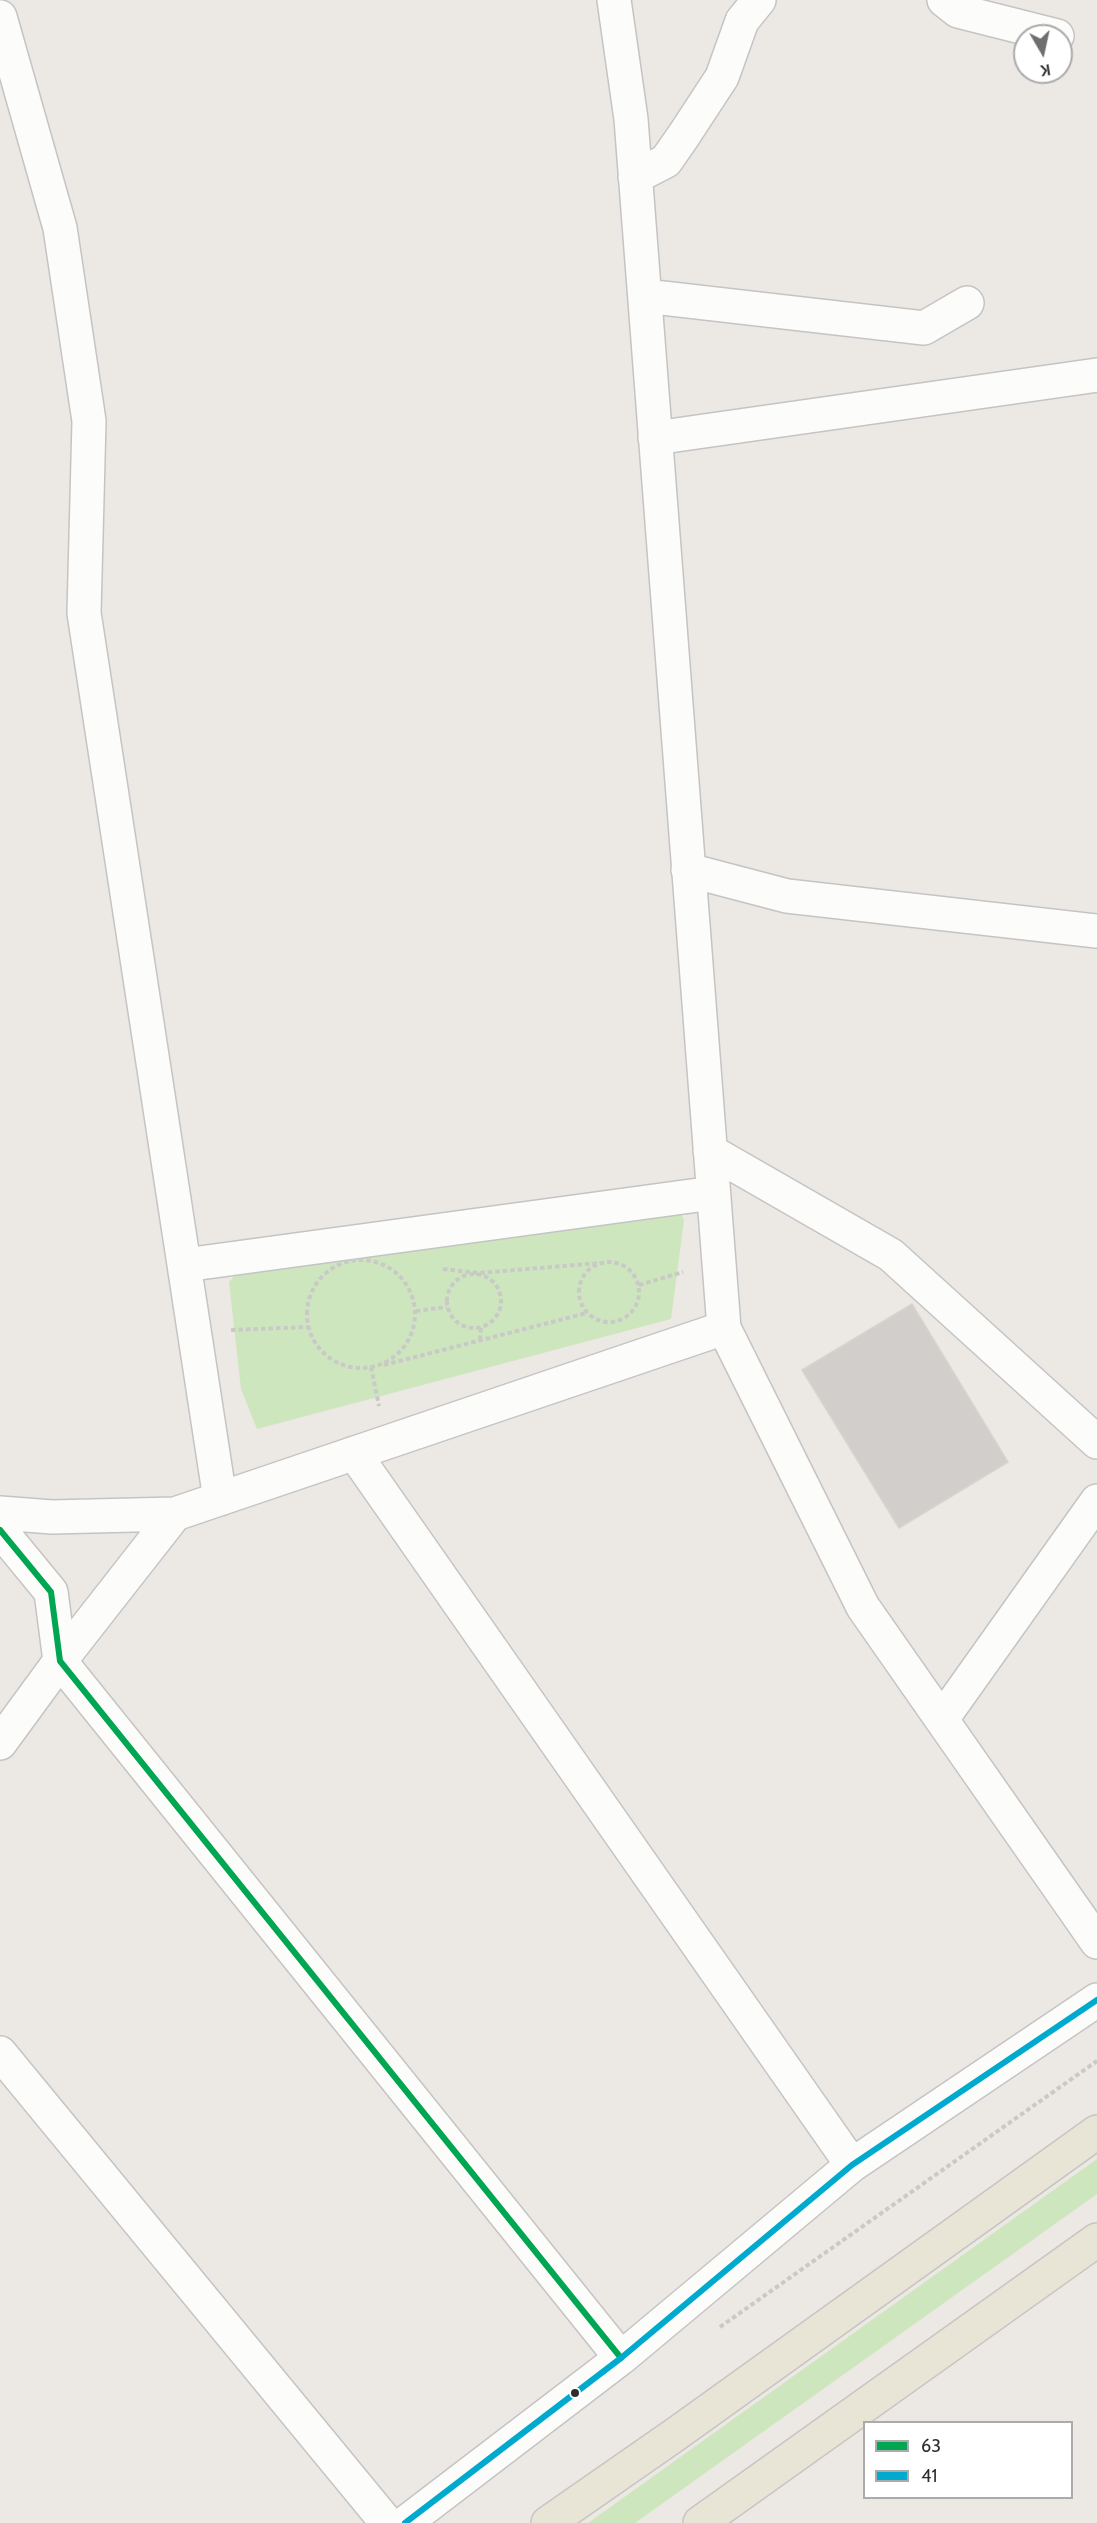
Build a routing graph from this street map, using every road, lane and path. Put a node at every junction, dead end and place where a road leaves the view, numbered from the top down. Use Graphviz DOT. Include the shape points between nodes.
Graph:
graph roads {
  1 [pos="614,0"];
  2 [pos="759,0"];
  3 [pos="944,0"];
  4 [pos="0,17"];
  5 [pos="1013,25"];
  6 [pos="635,177"];
  7 [pos="645,296"];
  8 [pos="967,303"];
  9 [pos="1097,375"];
  10 [pos="655,438"];
  11 [pos="688,870"];
  12 [pos="1097,931"];
  13 [pos="710,1150"];
  14 [pos="713,1193"];
  15 [pos="372,1261"];
  16 [pos="718,1261"];
  17 [pos="600,1263"];
  18 [pos="393,1264"];
  19 [pos="185,1265"];
  20 [pos="436,1269"];
  21 [pos="479,1273"];
  22 [pos="639,1285"];
  23 [pos="447,1307"];
  24 [pos="416,1311"];
  25 [pos="587,1313"];
  26 [pos="308,1327"];
  27 [pos="481,1328"];
  28 [pos="724,1328"];
  29 [pos="195,1332"];
  30 [pos="480,1340"];
  31 [pos="378,1366"];
  32 [pos="1097,1442"];
  33 [pos="354,1453"];
  34 [pos="220,1499"];
  35 [pos="1097,1501"];
  36 [pos="0,1513"];
  37 [pos="176,1514"];
  38 [pos="0,1530"];
  39 [pos="60,1661"];
  40 [pos="942,1719"];
  41 [pos="0,1743"];
  42 [pos="1097,1942"];
  43 [pos="1097,2000"];
  44 [pos="0,2053"];
  45 [pos="1097,2061"];
  46 [pos="1097,2132"];
  47 [pos="852,2165"];
  48 [pos="1097,2240"];
  49 [pos="718,2328"];
  50 [pos="621,2358"];
  51 [pos="387,2523"];
  52 [pos="405,2523"];
  53 [pos="548,2523"];
  54 [pos="700,2523"];
  1 -- 6 [label="street"];
  2 -- 6 [label="street" via="742,21 722,77 666,161"];
  3 -- 5 [label="street" via="958,11"];
  4 -- 19 [label="street" via="60,228 89,421 84,613"];
  6 -- 7 [label="street"];
  7 -- 8 [label="street" via="924,328"];
  7 -- 10 [label="street"];
  9 -- 10 [label="street"];
  10 -- 11 [label="street"];
  11 -- 12 [label="street" via="787,896"];
  11 -- 13 [label="street"];
  13 -- 14 [label="street"];
  13 -- 32 [label="street" via="891,1255"];
  14 -- 16 [label="street"];
  14 -- 19 [label="street"];
  15 -- 18 [label="path"];
  15 -- 24 [label="path" via="402,1278"];
  15 -- 26 [label="path" via="336,1266 322,1277 312,1292"];
  16 -- 22 [label="path"];
  16 -- 28 [label="street"];
  17 -- 21 [label="path"];
  17 -- 22 [label="path" via="620,1263"];
  17 -- 25 [label="path" via="584,1275 580,1284 579,1295"];
  19 -- 29 [label="street"];
  20 -- 21 [label="path"];
  21 -- 23 [label="path" via="454,1281 446,1298"];
  21 -- 27 [label="path" via="495,1283 501,1299 496,1317"];
  22 -- 25 [label="path" via="637,1304 625,1318 606,1322"];
  23 -- 24 [label="path"];
  23 -- 27 [label="path" via="456,1322"];
  24 -- 31 [label="path" via="414,1329 406,1346"];
  25 -- 30 [label="path"];
  26 -- 29 [label="path"];
  26 -- 31 [label="path" via="327,1357 360,1369"];
  27 -- 30 [label="path"];
  28 -- 33 [label="street"];
  28 -- 40 [label="street" via="863,1608"];
  29 -- 34 [label="street"];
  30 -- 31 [label="path"];
  33 -- 34 [label="street"];
  33 -- 47 [label="street"];
  34 -- 37 [label="street"];
  35 -- 40 [label="street"];
  36 -- 37 [label="street" via="52,1517"];
  37 -- 39 [label="street"];
  38 -- 39 [label="street" via="51,1592"];
  39 -- 41 [label="street"];
  39 -- 50 [label="street"];
  40 -- 42 [label="street"];
  43 -- 47 [label="street"];
  44 -- 51 [label="street"];
  45 -- 49 [label="path"];
  46 -- 53 [label="main road"];
  47 -- 50 [label="street"];
  48 -- 54 [label="main road"];
  50 -- 52 [label="street"];
}
